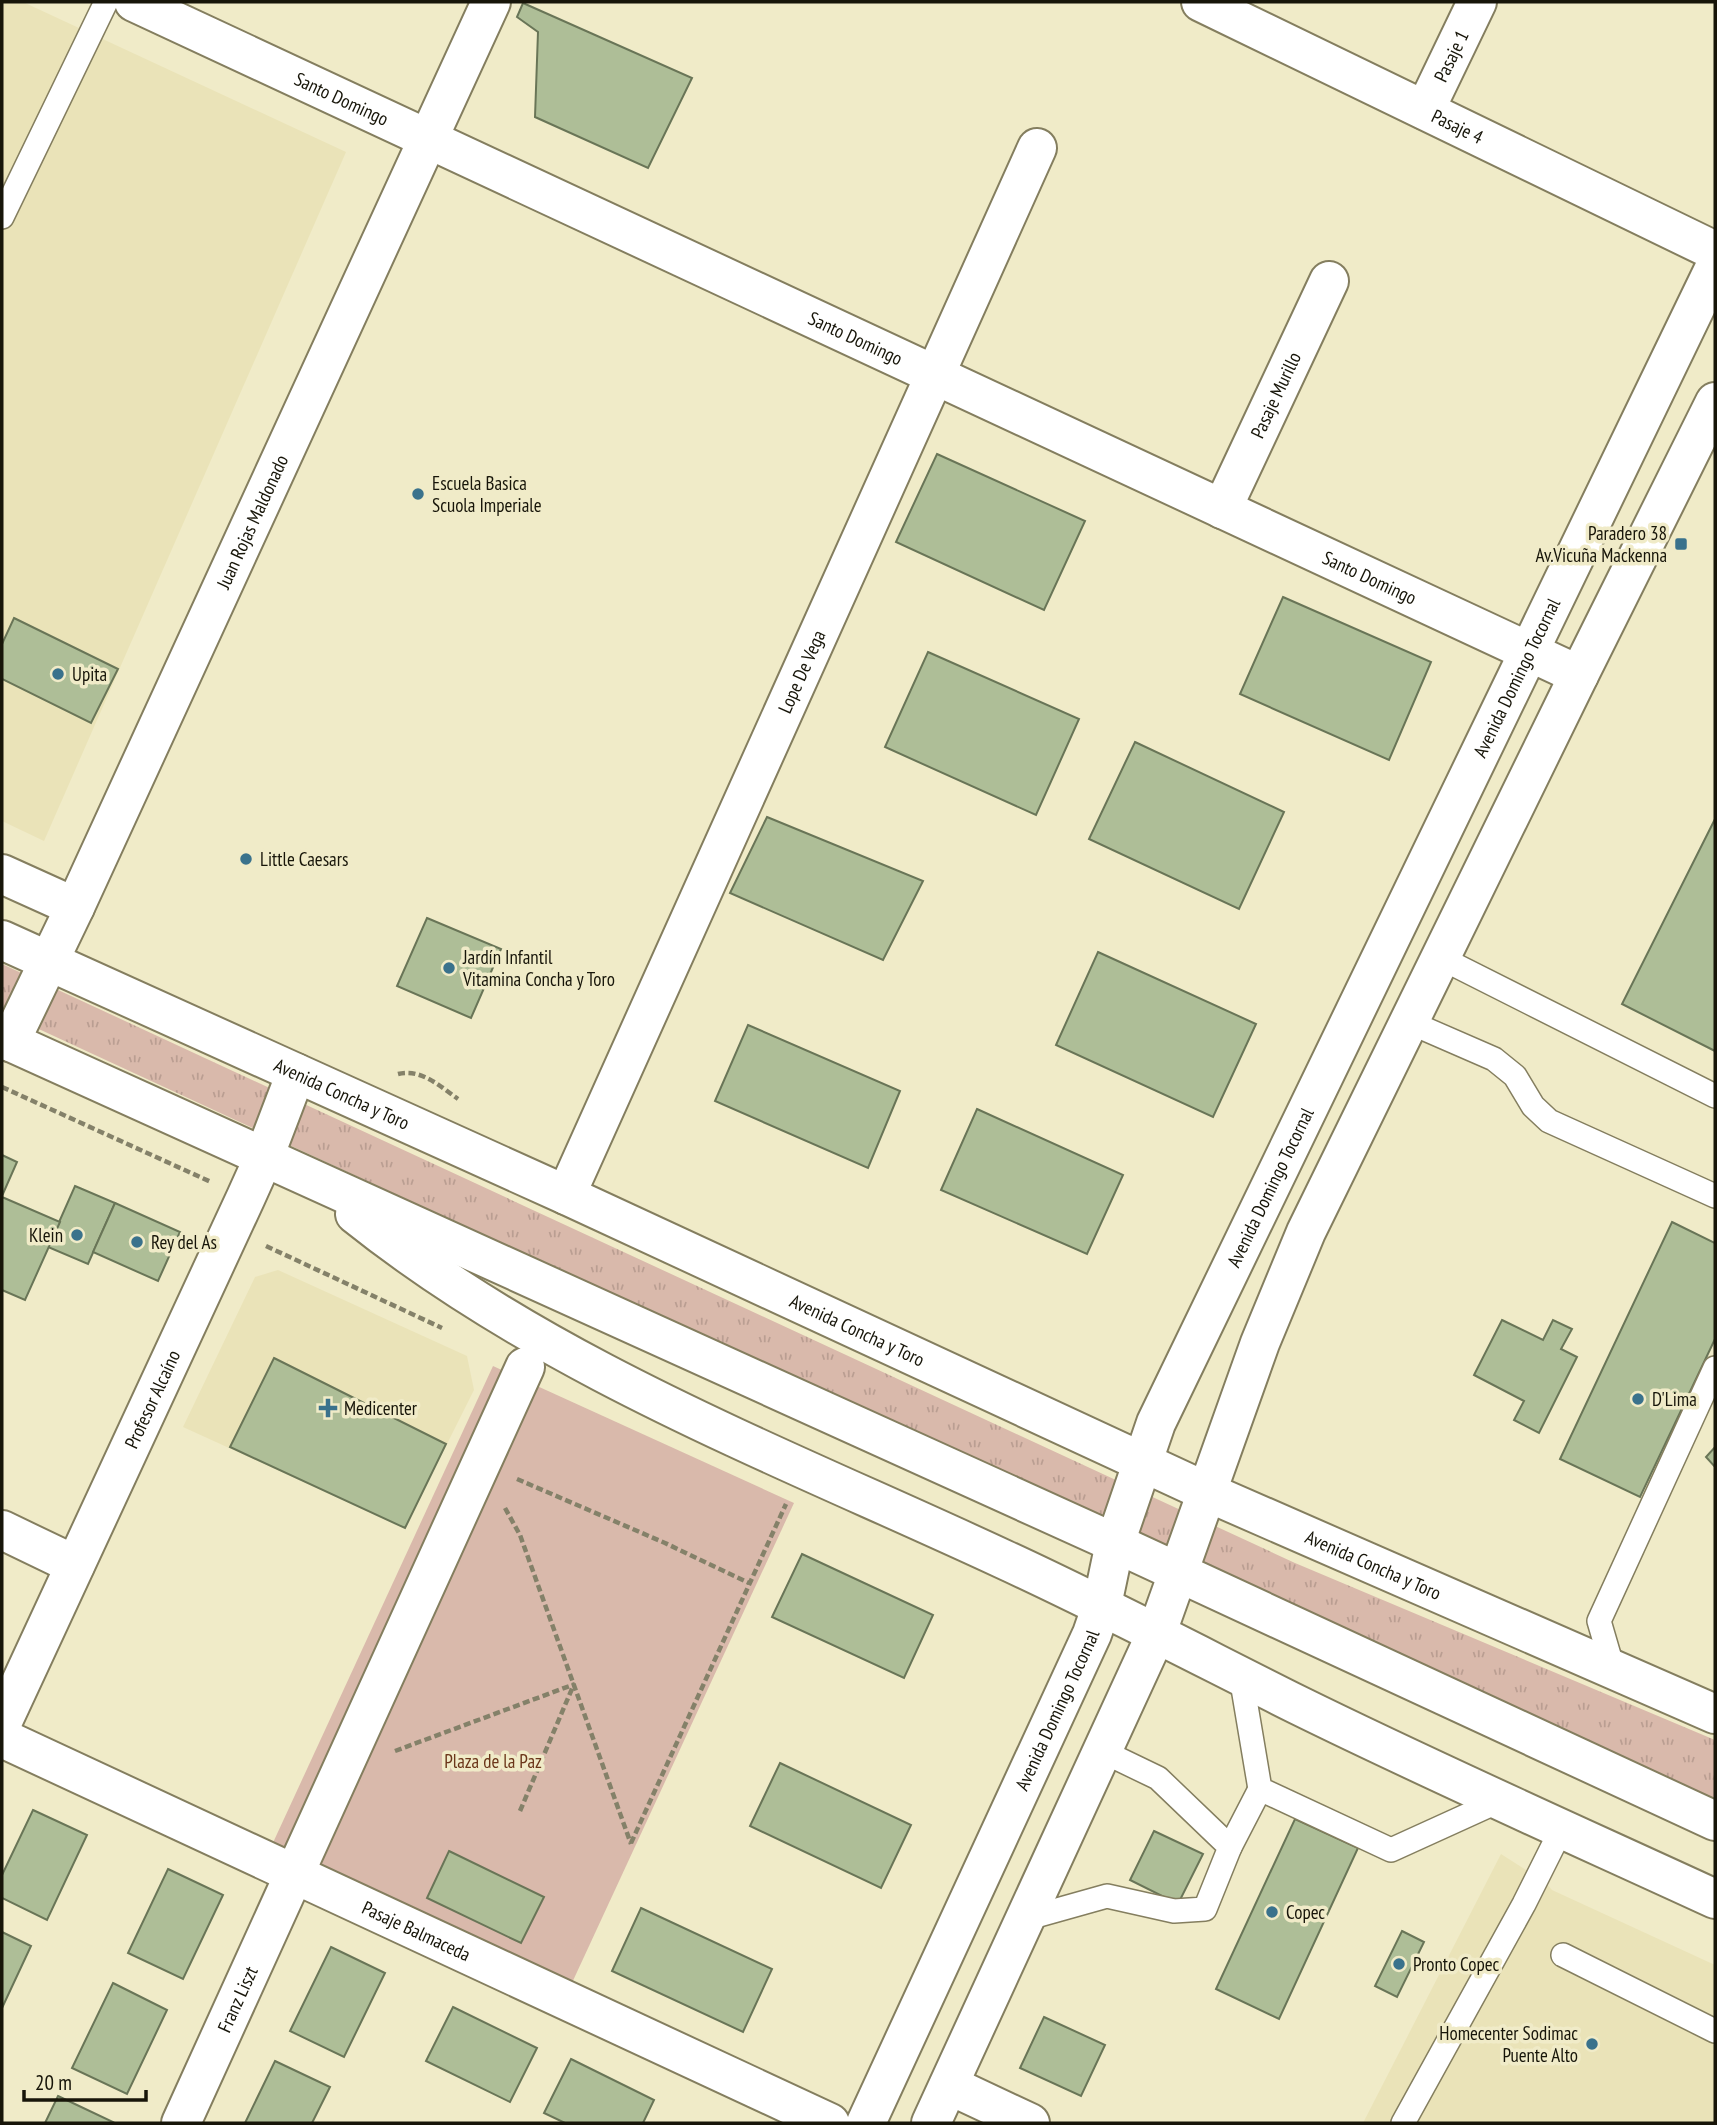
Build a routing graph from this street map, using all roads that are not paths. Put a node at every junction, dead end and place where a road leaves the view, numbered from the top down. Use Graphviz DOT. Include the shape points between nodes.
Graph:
graph roads {
  1 [pos="106,2"];
  2 [pos="134,2"];
  3 [pos="491,2"];
  4 [pos="1201,2"];
  5 [pos="1477,2"];
  6 [pos="1425,110"];
  7 [pos="428,139"];
  8 [pos="1037,148"];
  9 [pos="2,217"];
  10 [pos="1715,251"];
  11 [pos="1715,267"];
  12 [pos="1329,281"];
  13 [pos="935,374"];
  14 [pos="1715,402"];
  15 [pos="1222,509"];
  16 [pos="1530,651"];
  17 [pos="1578,675"];
  18 [pos="2,874"];
  19 [pos="75,907"];
  20 [pos="2,940"];
  21 [pos="1441,958"];
  22 [pos="48,961"];
  23 [pos="1409,1022"];
  24 [pos="6,1040"];
  25 [pos="296,1073"];
  26 [pos="1715,1096"];
  27 [pos="264,1157"];
  28 [pos="313,1179"];
  29 [pos="566,1195"];
  30 [pos="1715,1196"];
  31 [pos="525,1367"];
  32 [pos="1715,1368"];
  33 [pos="1142,1461"];
  34 [pos="1207,1492"];
  35 [pos="2,1530"];
  36 [pos="1115,1542"];
  37 [pos="75,1565"];
  38 [pos="1179,1572"];
  39 [pos="1102,1605"];
  40 [pos="1157,1632"];
  41 [pos="1613,1669"];
  42 [pos="1241,1676"];
  43 [pos="1715,1714"];
  44 [pos="2,1723"];
  45 [pos="2,1738"];
  46 [pos="1102,1751"];
  47 [pos="1260,1789"];
  48 [pos="1501,1800"];
  49 [pos="1715,1821"];
  50 [pos="1562,1828"];
  51 [pos="1230,1847"];
  52 [pos="294,1874"];
  53 [pos="1715,1899"];
  54 [pos="1025,1919"];
  55 [pos="1563,1955"];
  56 [pos="1715,2031"];
  57 [pos="949,2085"];
  58 [pos="181,2123"];
  59 [pos="830,2123"];
  60 [pos="866,2123"];
  61 [pos="931,2123"];
  62 [pos="1030,2123"];
  63 [pos="1403,2123"];
  1 -- 9 [label="lane"];
  2 -- 7 [label="main road, Santo Domingo"];
  3 -- 7 [label="main road, Juan Rojas Maldonado"];
  4 -- 6 [label="main road, Pasaje 4"];
  5 -- 6 [label="main road, Pasaje 1"];
  6 -- 10 [label="main road, Pasaje 4"];
  7 -- 13 [label="main road, Santo Domingo"];
  7 -- 19 [label="main road, Juan Rojas Maldonado"];
  8 -- 13 [label="main road, Lope De Vega"];
  11 -- 16 [label="main road, Avenida Domingo Tocornal"];
  12 -- 15 [label="main road, Pasaje Murillo"];
  13 -- 15 [label="main road, Santo Domingo"];
  13 -- 29 [label="main road, Lope De Vega"];
  14 -- 17 [label="main road"];
  15 -- 16 [label="main road, Santo Domingo"];
  16 -- 17 [label="main road, Santo Domingo"];
  16 -- 33 [label="main road, Avenida Domingo Tocornal" via="1156,1423"];
  17 -- 21 [label="main road"];
  18 -- 19 [label="main road"];
  19 -- 22 [label="main road, Juan Rojas Maldonado"];
  20 -- 22 [label="main road, Avenida Concha y Toro"];
  21 -- 23 [label="main road"];
  21 -- 26 [label="lane"];
  22 -- 24 [label="main road, Juan Rojas Maldonado"];
  22 -- 25 [label="main road, Avenida Concha y Toro"];
  23 -- 30 [label="lane" via="1494,1059 1516,1076 1533,1107 1549,1121"];
  23 -- 34 [label="main road" via="1306,1232"];
  24 -- 27 [label="main road"];
  25 -- 27 [label="main road, Profesor Alcaíno"];
  25 -- 29 [label="main road, Avenida Concha y Toro"];
  27 -- 28 [label="main road"];
  27 -- 37 [label="main road, Profesor Alcaíno"];
  28 -- 36 [label="main road"];
  28 -- 39 [label="main road" via="429,1270 546,1342 690,1415"];
  29 -- 33 [label="main road, Avenida Concha y Toro"];
  31 -- 52 [label="main road, Franz Liszt"];
  32 -- 41 [label="lane" via="1599,1621"];
  33 -- 34 [label="main road, Avenida Concha y Toro"];
  33 -- 36 [label="main road, Avenida Domingo Tocornal"];
  34 -- 38 [label="main road"];
  34 -- 41 [label="main road, Avenida Concha y Toro"];
  35 -- 37 [label="main road"];
  36 -- 38 [label="main road"];
  36 -- 39 [label="main road, Avenida Domingo Tocornal"];
  37 -- 44 [label="main road, Profesor Alcaíno"];
  38 -- 40 [label="main road"];
  38 -- 49 [label="main road"];
  39 -- 40 [label="main road"];
  39 -- 60 [label="main road, Avenida Domingo Tocornal"];
  40 -- 42 [label="main road"];
  40 -- 46 [label="main road"];
  41 -- 43 [label="main road, Avenida Concha y Toro"];
  42 -- 47 [label="lane"];
  42 -- 48 [label="main road"];
  45 -- 52 [label="main road, Pasaje Balmaceda"];
  46 -- 51 [label="lane" via="1158,1778"];
  46 -- 54 [label="main road"];
  47 -- 48 [label="lane" via="1391,1850"];
  47 -- 51 [label="lane"];
  48 -- 50 [label="main road"];
  50 -- 53 [label="main road"];
  50 -- 63 [label="lane"];
  51 -- 54 [label="lane" via="1205,1909 1174,1910 1107,1896"];
  52 -- 58 [label="main road, Franz Liszt"];
  52 -- 59 [label="main road, Pasaje Balmaceda"];
  54 -- 57 [label="main road"];
  55 -- 56 [label="lane"];
  57 -- 61 [label="main road"];
  57 -- 62 [label="main road"];
}
